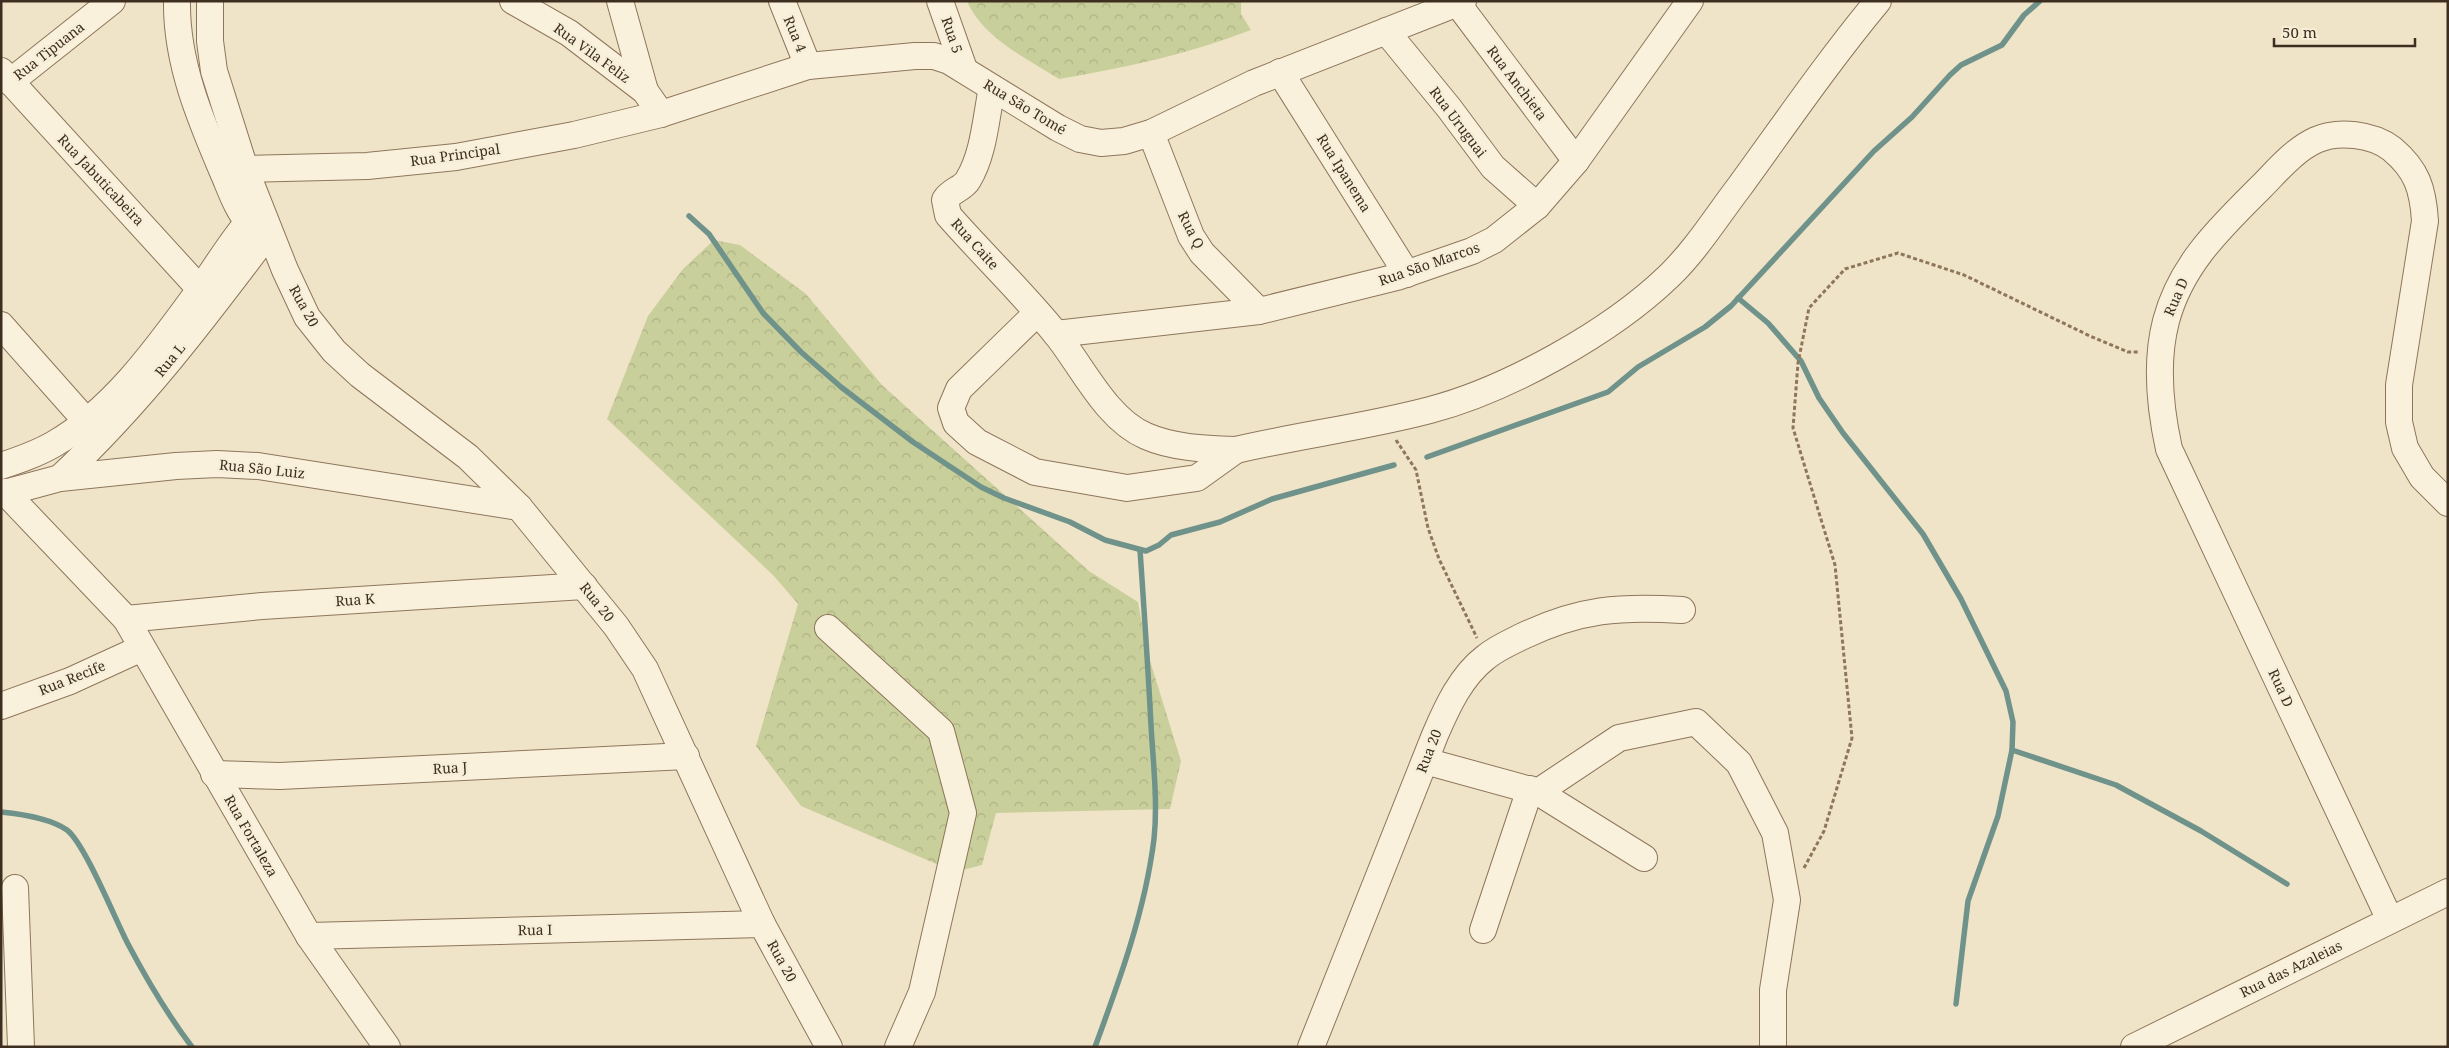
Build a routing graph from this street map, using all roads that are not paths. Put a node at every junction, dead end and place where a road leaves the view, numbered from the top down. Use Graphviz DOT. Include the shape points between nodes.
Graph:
graph roads {
  1 [pos="112,1"];
  2 [pos="176,1"];
  3 [pos="210,1"];
  4 [pos="513,1"];
  5 [pos="620,1"];
  6 [pos="782,1"];
  7 [pos="940,1"];
  8 [pos="1690,1"];
  9 [pos="1878,1"];
  10 [pos="1460,3"];
  11 [pos="1386,31"];
  12 [pos="808,66"];
  13 [pos="964,69"];
  14 [pos="1280,72"];
  15 [pos="6,76"];
  16 [pos="992,88"];
  17 [pos="645,91"];
  18 [pos="661,114"];
  19 [pos="1151,133"];
  20 [pos="1576,162"];
  21 [pos="245,169"];
  22 [pos="1537,206"];
  23 [pos="259,220"];
  24 [pos="1407,274"];
  25 [pos="200,289"];
  26 [pos="1259,311"];
  27 [pos="1037,312"];
  28 [pos="1,324"];
  29 [pos="1056,334"];
  30 [pos="87,422"];
  31 [pos="1236,450"];
  32 [pos="1,466"];
  33 [pos="60,478"];
  34 [pos="3,493"];
  35 [pos="2448,503"];
  36 [pos="519,507"];
  37 [pos="584,586"];
  38 [pos="1682,610"];
  39 [pos="126,619"];
  40 [pos="828,628"];
  41 [pos="142,648"];
  42 [pos="1,706"];
  43 [pos="686,756"];
  44 [pos="1425,762"];
  45 [pos="214,774"];
  46 [pos="1534,791"];
  47 [pos="1644,858"];
  48 [pos="15,888"];
  49 [pos="2448,892"];
  50 [pos="2390,920"];
  51 [pos="762,924"];
  52 [pos="1483,930"];
  53 [pos="309,936"];
  54 [pos="1,1040"];
  55 [pos="11,1047"];
  56 [pos="21,1047"];
  57 [pos="387,1047"];
  58 [pos="829,1047"];
  59 [pos="898,1047"];
  60 [pos="1311,1047"];
  61 [pos="1773,1047"];
  62 [pos="2134,1047"];
  1 -- 15 [label="street, Rua Tipuana"];
  2 -- 23 [label="street, Rua 20" via="182,58 197,107 232,194"];
  3 -- 21 [label="street, Rua 20" via="214,71"];
  4 -- 17 [label="street, Rua Vila Feliz" via="569,33"];
  5 -- 17 [label="street"];
  6 -- 12 [label="street, Rua 4"];
  7 -- 13 [label="street, Rua 5"];
  8 -- 20 [label="street, Rua São Marcos"];
  9 -- 31 [label="street" via="1703,236 1669,276 1623,314 1498,387 1431,410"];
  10 -- 11 [label="street, Rua São Tomé"];
  10 -- 20 [label="street, Rua Anchieta"];
  11 -- 14 [label="street, Rua São Tomé"];
  11 -- 22 [label="street, Rua Uruguai" via="1492,167"];
  12 -- 13 [label="street, Rua São Tomé" via="934,56"];
  12 -- 18 [label="street, Rua São Tomé"];
  13 -- 16 [label="street, Rua São Tomé"];
  14 -- 19 [label="street, Rua São Tomé"];
  14 -- 24 [label="street, Rua Ipanema"];
  15 -- 25 [label="street, Rua Jabuticabeira"];
  16 -- 19 [label="street, Rua São Tomé" via="1080,139 1101,143 1124,141"];
  16 -- 27 [label="street, Rua Caite" via="974,169 966,184 949,195 945,207 956,224"];
  17 -- 18 [label="street, Rua Vila Feliz"];
  18 -- 21 [label="street, Rua Principal" via="574,135 456,157 367,166"];
  19 -- 26 [label="street, Rua Q" via="1191,236 1202,253"];
  20 -- 22 [label="street, Rua São Marcos"];
  21 -- 23 [label="street, Rua 20"];
  22 -- 24 [label="street, Rua São Marcos" via="1494,240"];
  23 -- 25 [label="street"];
  23 -- 33 [label="street, Rua L" via="160,374 104,436"];
  23 -- 36 [label="street, Rua 20" via="307,317 334,351 360,375 468,457"];
  24 -- 26 [label="street, Rua São Marcos"];
  25 -- 30 [label="street" via="128,382"];
  26 -- 29 [label="street, Rua São Marcos"];
  27 -- 29 [label="street, Rua Caite"];
  27 -- 31 [label="street" via="959,389 953,400 951,408 956,423 977,442 1035,472 1127,488 1196,478"];
  28 -- 30 [label="street"];
  29 -- 31 [label="street, Rua Caite" via="1102,400 1144,436 1164,443"];
  30 -- 32 [label="street" via="54,444"];
  33 -- 34 [label="street, Rua São Luiz"];
  33 -- 36 [label="street, Rua São Luiz" via="184,466 258,466"];
  34 -- 39 [label="street, Rua São Luiz"];
  35 -- 50 [label="street, Rua D" via="2422,477 2405,448 2399,422 2399,385 2425,222 2424,199 2417,178 2407,162 2384,142 2360,136 2316,140 2289,158 2210,238 2192,262 2177,289 2166,322 2161,353 2161,414 2169,449"];
  36 -- 37 [label="street, Rua 20"];
  37 -- 39 [label="street, Rua K" via="262,606"];
  37 -- 43 [label="street, Rua 20" via="645,669"];
  38 -- 44 [label="street, Rua 20" via="1606,609 1573,616 1542,627 1486,657 1466,678 1449,704"];
  39 -- 41 [label="street, Rua Fortaleza"];
  40 -- 59 [label="street" via="941,731 962,813 922,992"];
  41 -- 42 [label="street, Rua Recife"];
  41 -- 45 [label="street, Rua Fortaleza"];
  43 -- 45 [label="street, Rua J" via="280,776"];
  43 -- 51 [label="street, Rua 20"];
  44 -- 46 [label="street"];
  44 -- 60 [label="street, Rua 20"];
  45 -- 53 [label="street, Rua Fortaleza"];
  46 -- 47 [label="street"];
  46 -- 52 [label="street"];
  46 -- 61 [label="street" via="1619,738 1696,722 1739,764 1775,834 1787,900 1773,990"];
  48 -- 56 [label="street"];
  49 -- 50 [label="street, Rua das Azaleias"];
  50 -- 62 [label="street, Rua das Azaleias"];
  51 -- 53 [label="street, Rua I"];
  51 -- 58 [label="street, Rua 20"];
  53 -- 57 [label="street, Rua Fortaleza"];
  54 -- 55 [label="street"];
}
